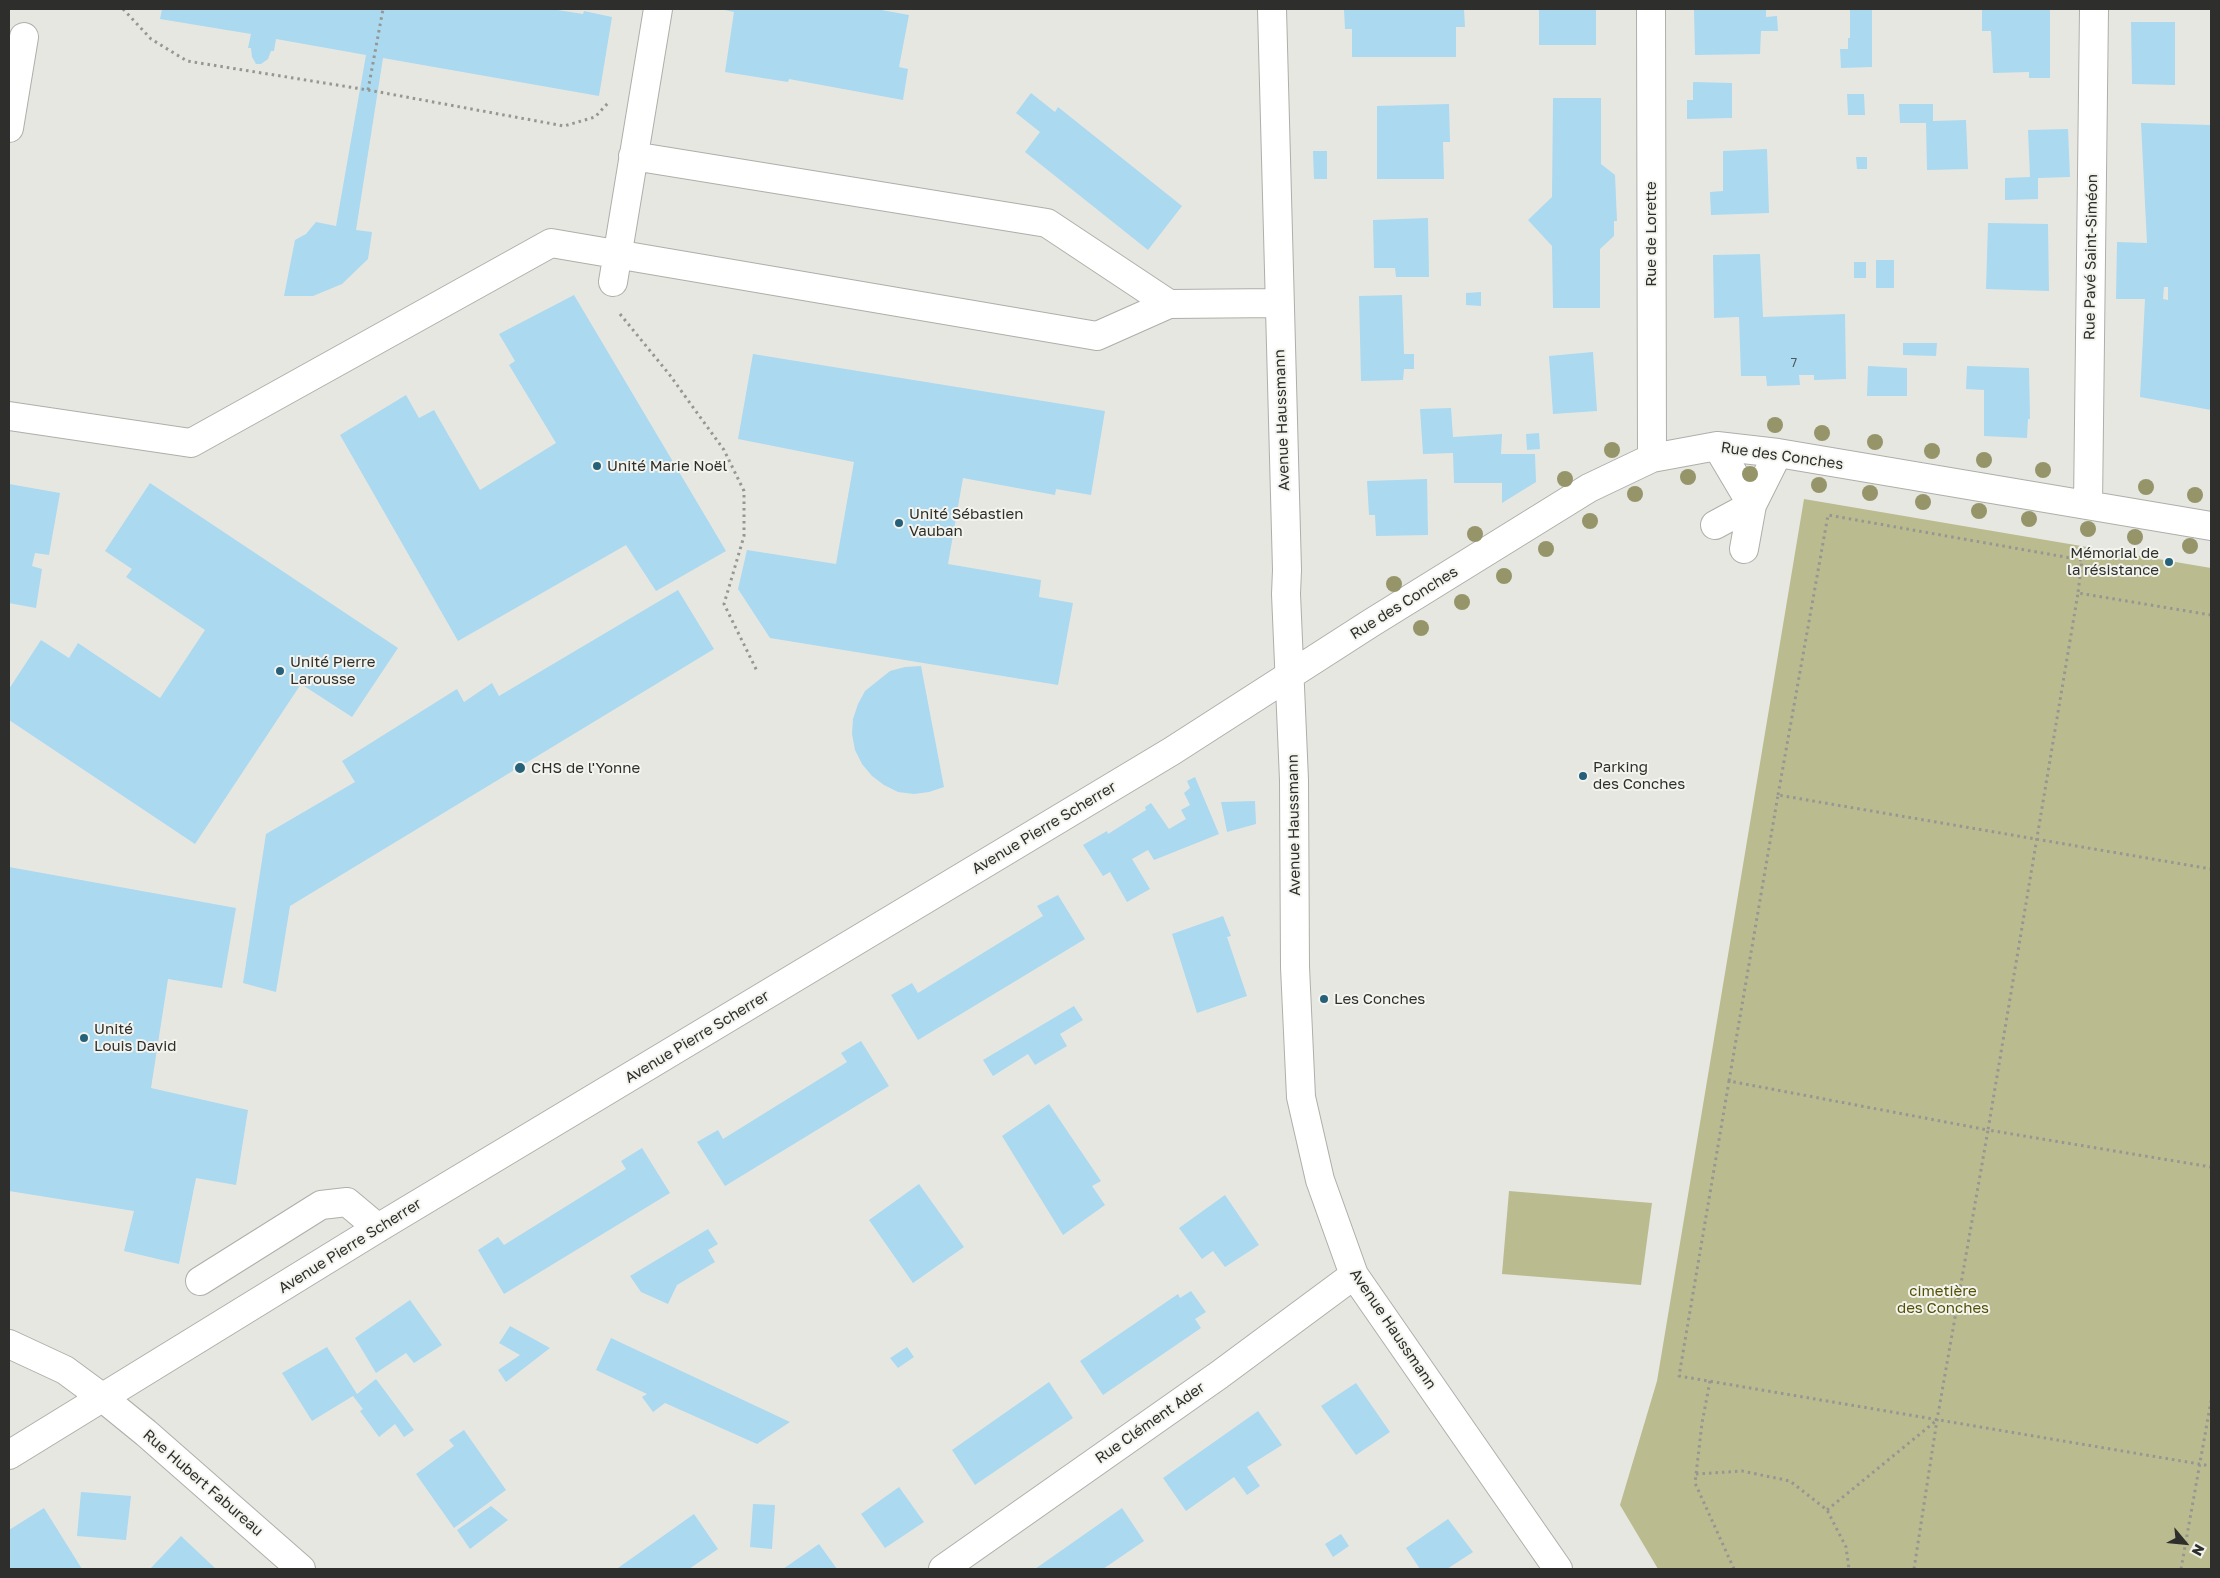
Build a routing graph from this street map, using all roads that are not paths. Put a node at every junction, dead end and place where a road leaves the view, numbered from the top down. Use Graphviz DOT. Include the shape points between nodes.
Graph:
graph roads {
  1 [pos="658,9"];
  2 [pos="1272,9"];
  3 [pos="1651,9"];
  4 [pos="2094,9"];
  5 [pos="24,37"];
  6 [pos="9,128"];
  7 [pos="633,156"];
  8 [pos="617,254"];
  9 [pos="613,282"];
  10 [pos="1278,303"];
  11 [pos="1169,304"];
  12 [pos="9,416"];
  13 [pos="1717,446"];
  14 [pos="1778,453"];
  15 [pos="1652,458"];
  16 [pos="1752,505"];
  17 [pos="2088,505"];
  18 [pos="1715,526"];
  19 [pos="2211,526"];
  20 [pos="1744,549"];
  21 [pos="1290,675"];
  22 [pos="378,1228"];
  23 [pos="1354,1275"];
  24 [pos="200,1281"];
  25 [pos="9,1344"];
  26 [pos="103,1398"];
  27 [pos="9,1455"];
  28 [pos="301,1569"];
  29 [pos="943,1569"];
  30 [pos="1558,1569"];
  1 -- 7 [label="street"];
  2 -- 10 [label="street, Avenue Haussmann"];
  3 -- 15 [label="street, Rue de Lorette"];
  4 -- 17 [label="street, Rue Pavé Saint-Siméon"];
  5 -- 6 [label="street"];
  7 -- 8 [label="street"];
  7 -- 11 [label="street" via="1047,223"];
  8 -- 9 [label="street"];
  8 -- 11 [label="street" via="1096,336"];
  8 -- 12 [label="street" via="551,243 191,443"];
  10 -- 11 [label="street"];
  10 -- 21 [label="street, Avenue Haussmann"];
  13 -- 14 [label="street, Rue des Conches"];
  13 -- 15 [label="street, Rue des Conches"];
  13 -- 16 [label="street"];
  14 -- 16 [label="street"];
  14 -- 17 [label="street, Rue des Conches"];
  15 -- 21 [label="street, Rue des Conches" via="1589,488"];
  16 -- 18 [label="street"];
  16 -- 20 [label="street"];
  17 -- 19 [label="street, Rue des Conches"];
  21 -- 22 [label="street, Avenue Pierre Scherrer" via="1172,751"];
  21 -- 23 [label="street, Avenue Haussmann" via="1295,967 1302,1097 1320,1180"];
  22 -- 24 [label="street" via="347,1202 321,1205"];
  22 -- 26 [label="street, Avenue Pierre Scherrer"];
  23 -- 29 [label="street, Rue Clément Ader" via="1219,1375"];
  23 -- 30 [label="street, Avenue Haussmann"];
  25 -- 26 [label="street, Rue Hubert Fabureau" via="65,1370"];
  26 -- 27 [label="street, Avenue Pierre Scherrer"];
  26 -- 28 [label="street, Rue Hubert Fabureau"];
}
